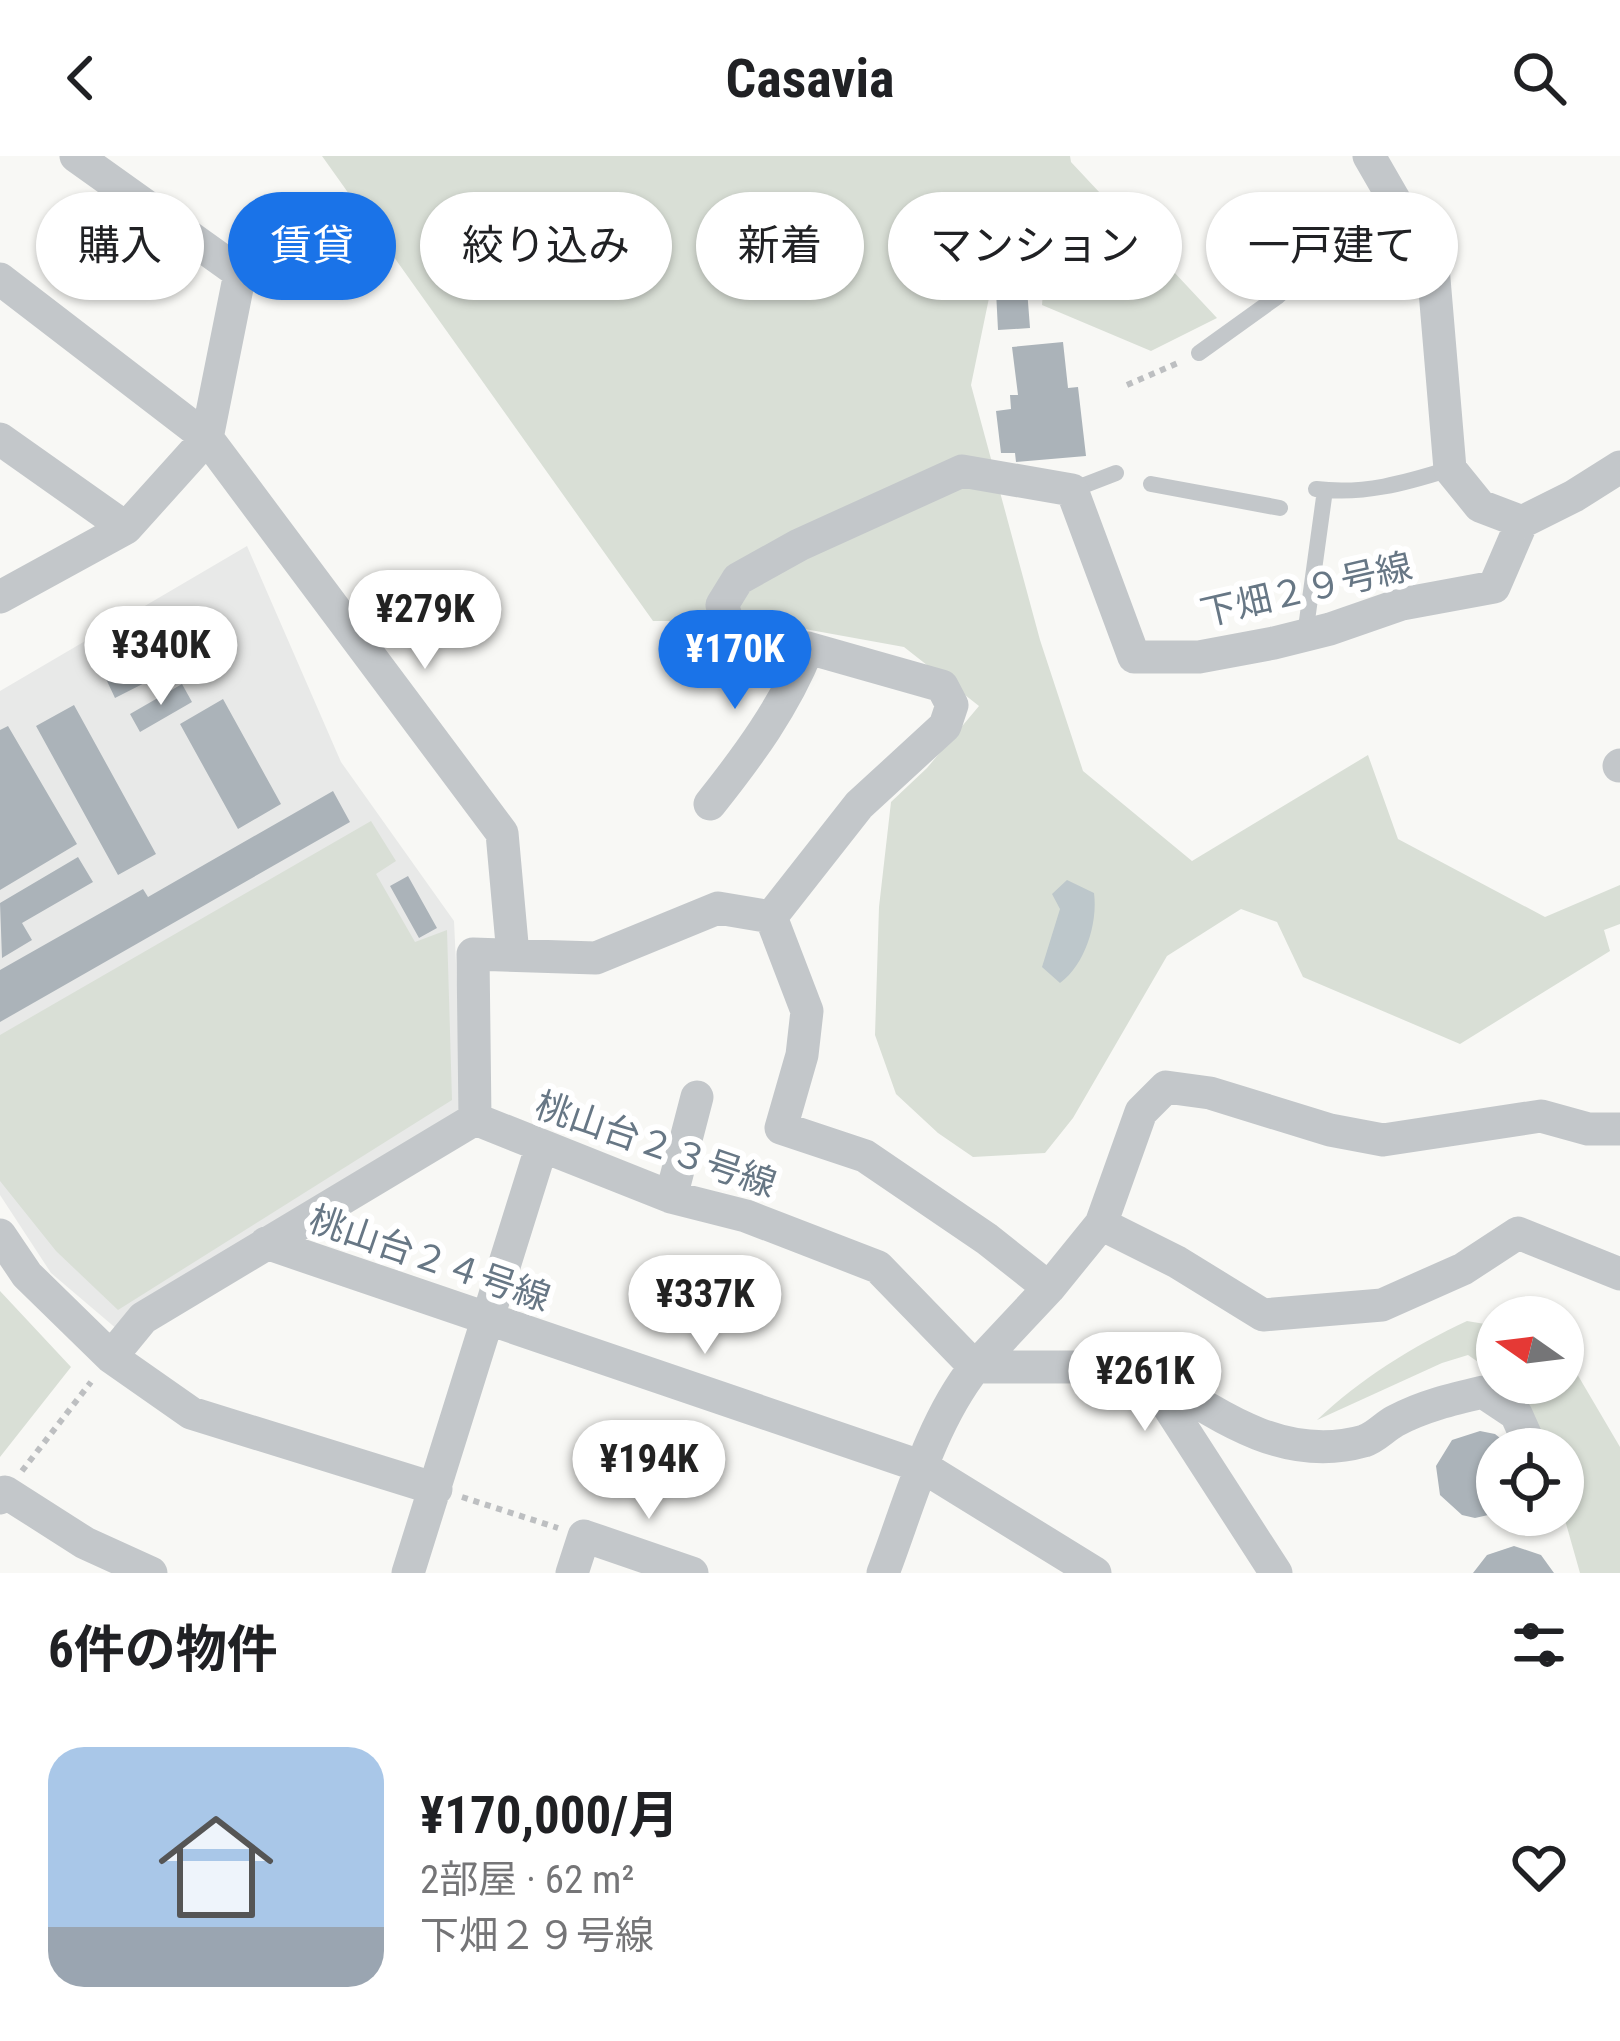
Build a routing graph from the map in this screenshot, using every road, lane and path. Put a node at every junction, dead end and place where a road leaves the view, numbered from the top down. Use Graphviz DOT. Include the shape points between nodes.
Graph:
graph roads {
  1 [pos="76,156"];
  2 [pos="1369,156"];
  3 [pos="1388,192"];
  4 [pos="0,279"];
  5 [pos="1272,300"];
  6 [pos="1435,300"];
  7 [pos="1199,352"];
  8 [pos="1127,385"];
  9 [pos="207,438"];
  10 [pos="3,444"];
  11 [pos="1620,467"];
  12 [pos="1450,469"];
  13 [pos="1116,473"];
  14 [pos="1151,484"];
  15 [pos="1072,490"];
  16 [pos="1280,508"];
  17 [pos="1522,522"];
  18 [pos="126,528"];
  19 [pos="0,597"];
  20 [pos="1305,636"];
  21 [pos="808,648"];
  22 [pos="710,804"];
  23 [pos="771,917"];
  24 [pos="513,955"];
  25 [pos="697,1097"];
  26 [pos="475,1119"];
  27 [pos="1620,1130"];
  28 [pos="541,1148"];
  29 [pos="671,1197"];
  30 [pos="1101,1224"];
  31 [pos="0,1235"];
  32 [pos="266,1243"];
  33 [pos="1620,1274"];
  34 [pos="1049,1288"];
  35 [pos="489,1321"];
  36 [pos="111,1357"];
  37 [pos="975,1367"];
  38 [pos="1143,1367"];
  39 [pos="1522,1428"];
  40 [pos="923,1467"];
  41 [pos="436,1489"];
  42 [pos="2,1495"];
  43 [pos="584,1536"];
  44 [pos="151,1573"];
  45 [pos="408,1573"];
  46 [pos="572,1573"];
  47 [pos="692,1573"];
  48 [pos="883,1573"];
  49 [pos="1095,1573"];
  50 [pos="1276,1573"];
  1 -- 9 [label="street" via="240,273"];
  2 -- 3 [label="street"];
  4 -- 9 [label="street"];
  5 -- 7 [label="lane"];
  6 -- 12 [label="street"];
  7 -- 8 [label="path"];
  9 -- 18 [label="street"];
  9 -- 24 [label="street" via="502,832"];
  10 -- 18 [label="street"];
  11 -- 17 [label="street"];
  12 -- 17 [label="street" via="1480,506"];
  12 -- 20 [label="lane" via="1392,487 1320,489"];
  13 -- 15 [label="lane"];
  14 -- 16 [label="lane"];
  15 -- 20 [label="street, 下畑２９号線" via="1134,657 1199,656"];
  15 -- 21 [label="street" via="962,471 738,579 722,604 732,633"];
  17 -- 20 [label="street, 下畑２９号線" via="1494,587 1402,604"];
  18 -- 19 [label="street"];
  21 -- 22 [label="street" via="748,757"];
  21 -- 23 [label="street" via="942,686 952,705 945,726 859,805"];
  23 -- 24 [label="street" via="718,908 596,958"];
  23 -- 34 [label="street" via="808,1011 781,1128 865,1156"];
  24 -- 26 [label="street" via="472,954"];
  25 -- 29 [label="street"];
  26 -- 28 [label="street, 桃山台２３号線"];
  26 -- 32 [label="street"];
  27 -- 30 [label="street" via="1541,1116 1383,1141 1166,1087 1141,1112"];
  28 -- 29 [label="street, 桃山台２３号線"];
  28 -- 35 [label="street"];
  29 -- 37 [label="street, 桃山台２３号線" via="746,1216 878,1267"];
  30 -- 33 [label="street" via="1263,1316 1382,1305 1463,1269 1518,1233"];
  30 -- 34 [label="street"];
  31 -- 36 [label="street" via="27,1275"];
  32 -- 35 [label="street, 桃山台２４号線"];
  32 -- 36 [label="street" via="143,1318"];
  34 -- 37 [label="street"];
  35 -- 40 [label="street, 桃山台２４号線"];
  35 -- 41 [label="street"];
  36 -- 41 [label="street" via="191,1413"];
  36 -- 42 [label="path"];
  37 -- 38 [label="street"];
  37 -- 40 [label="street"];
  38 -- 39 [label="street" via="1264,1439 1321,1449 1369,1440 1439,1402 1483,1392 1516,1414"];
  38 -- 50 [label="street"];
  40 -- 48 [label="street"];
  40 -- 49 [label="street, 桃山台２４号線"];
  41 -- 43 [label="path"];
  41 -- 45 [label="street"];
  42 -- 44 [label="street"];
  43 -- 46 [label="street"];
  43 -- 47 [label="street"];
}
